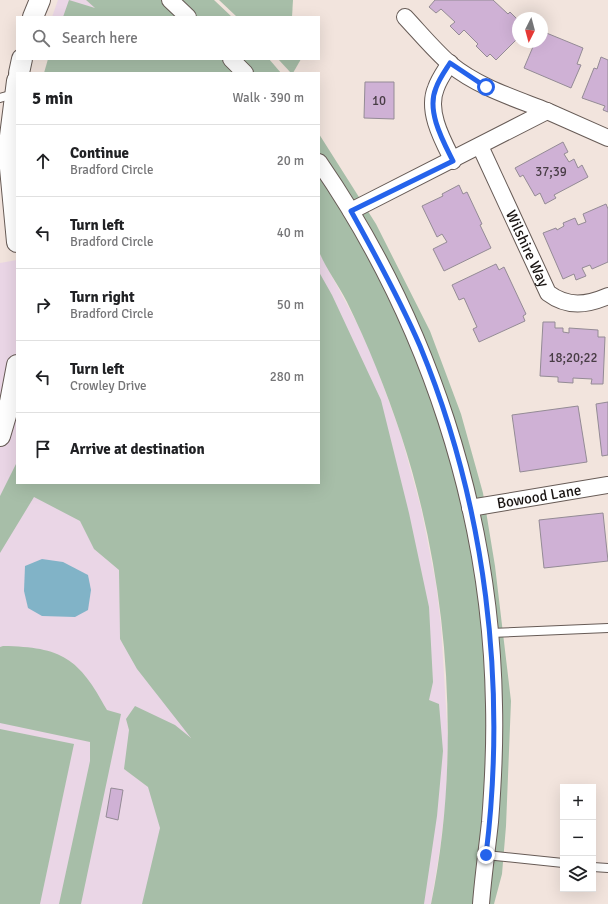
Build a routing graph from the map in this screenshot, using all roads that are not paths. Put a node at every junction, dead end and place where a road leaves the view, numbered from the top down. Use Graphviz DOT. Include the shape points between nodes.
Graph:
graph roads {
  1 [pos="40,0"];
  2 [pos="170,0"];
  3 [pos="33,16"];
  4 [pos="187,16"];
  5 [pos="405,17"];
  6 [pos="22,60"];
  7 [pos="232,60"];
  8 [pos="450,63"];
  9 [pos="19,72"];
  10 [pos="244,72"];
  11 [pos="11,91"];
  12 [pos="547,111"];
  13 [pos="608,138"];
  14 [pos="480,146"];
  15 [pos="453,161"];
  16 [pos="320,164"];
  17 [pos="351,211"];
  18 [pos="16,231"];
  19 [pos="608,296"];
  20 [pos="16,370"];
  21 [pos="0,436"];
  22 [pos="608,485"];
  23 [pos="470,508"];
  24 [pos="608,628"];
  25 [pos="490,633"];
  26 [pos="486,855"];
  27 [pos="560,864"];
  28 [pos="596,867"];
  29 [pos="608,868"];
  30 [pos="481,904"];
  1 -- 3 [label="street"];
  2 -- 4 [label="street"];
  5 -- 8 [label="street"];
  6 -- 9 [label="street"];
  7 -- 10 [label="street"];
  8 -- 12 [label="street" via="486,87"];
  8 -- 15 [label="street" via="435,89 434,106 436,124"];
  11 -- 18 [label="street" via="10,168"];
  12 -- 13 [label="street"];
  12 -- 14 [label="street"];
  14 -- 15 [label="street"];
  14 -- 19 [label="street, Wilshire Way" via="548,293 556,299 579,304 591,303"];
  15 -- 17 [label="street"];
  16 -- 17 [label="street"];
  17 -- 23 [label="street" via="384,270 420,346 449,428"];
  20 -- 21 [label="street"];
  22 -- 23 [label="street, Bowood Lane"];
  23 -- 25 [label="street"];
  24 -- 25 [label="lane"];
  25 -- 26 [label="street" via="494,764"];
  26 -- 27 [label="lane"];
  26 -- 30 [label="street"];
  28 -- 29 [label="lane"];
}
